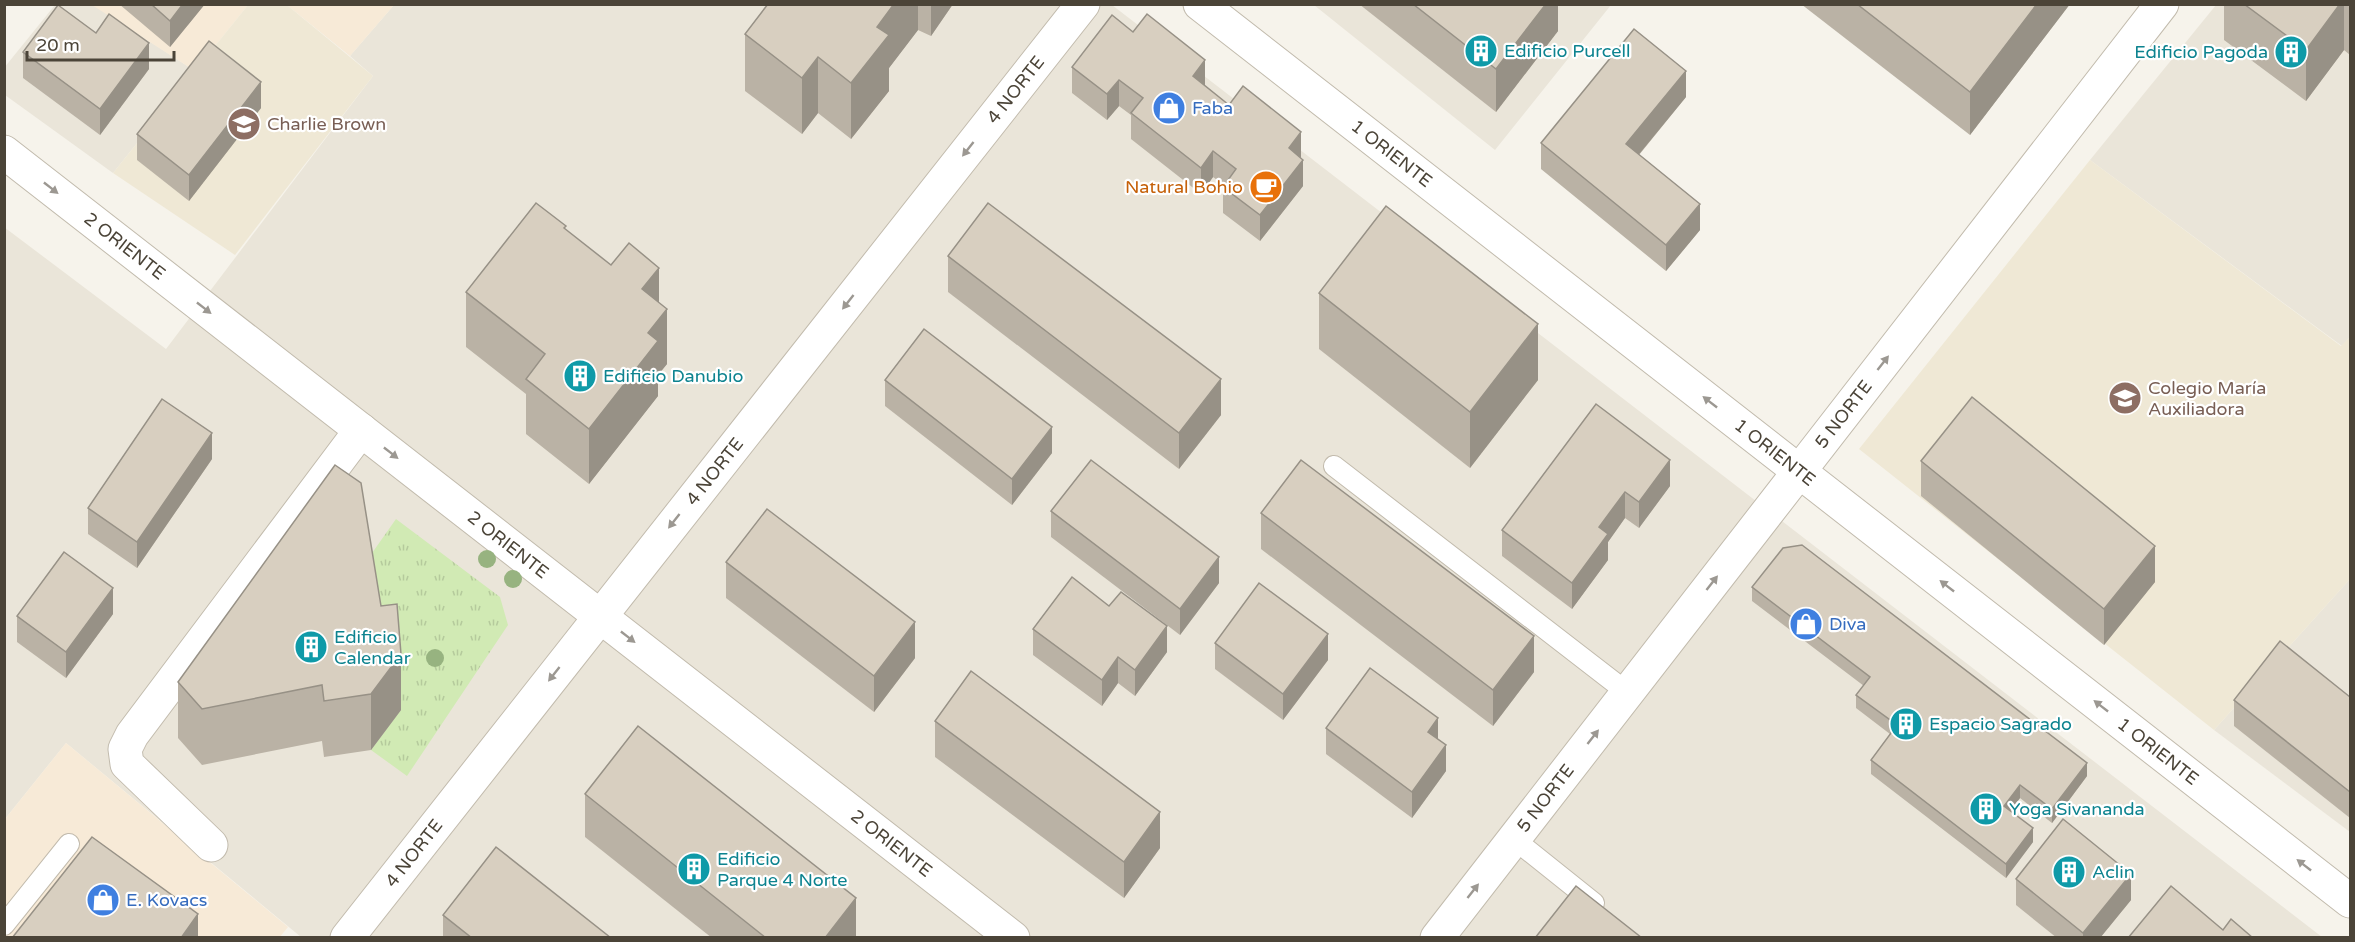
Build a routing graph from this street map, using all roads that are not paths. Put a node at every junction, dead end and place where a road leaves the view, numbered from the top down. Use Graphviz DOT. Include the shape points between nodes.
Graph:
graph roads {
  1 [pos="1083,4"];
  2 [pos="1200,4"];
  3 [pos="2162,4"];
  4 [pos="4,152"];
  5 [pos="361,430"];
  6 [pos="1335,466"];
  7 [pos="1799,471"];
  8 [pos="600,615"];
  9 [pos="1628,693"];
  10 [pos="1514,839"];
  11 [pos="69,844"];
  12 [pos="211,845"];
  13 [pos="2350,901"];
  14 [pos="1611,916"];
  15 [pos="4,926"];
  16 [pos="346,938"];
  17 [pos="1013,938"];
  18 [pos="1437,938"];
  1 -- 8 [label="street, 4 NORTE, one-way"];
  7 -- 2 [label="street, 1 ORIENTE, one-way"];
  7 -- 3 [label="street, 5 NORTE, one-way"];
  4 -- 5 [label="street, 2 ORIENTE, one-way"];
  5 -- 8 [label="street, 2 ORIENTE, one-way"];
  5 -- 12 [label="street" via="125,749 127,764"];
  6 -- 9 [label="lane"];
  9 -- 7 [label="street, 5 NORTE, one-way"];
  13 -- 7 [label="street, 1 ORIENTE, one-way"];
  8 -- 16 [label="street, 4 NORTE, one-way"];
  8 -- 17 [label="street, 2 ORIENTE, one-way"];
  10 -- 9 [label="street, 5 NORTE, one-way"];
  10 -- 14 [label="lane"];
  18 -- 10 [label="street, 5 NORTE, one-way"];
  11 -- 15 [label="lane"];
}
